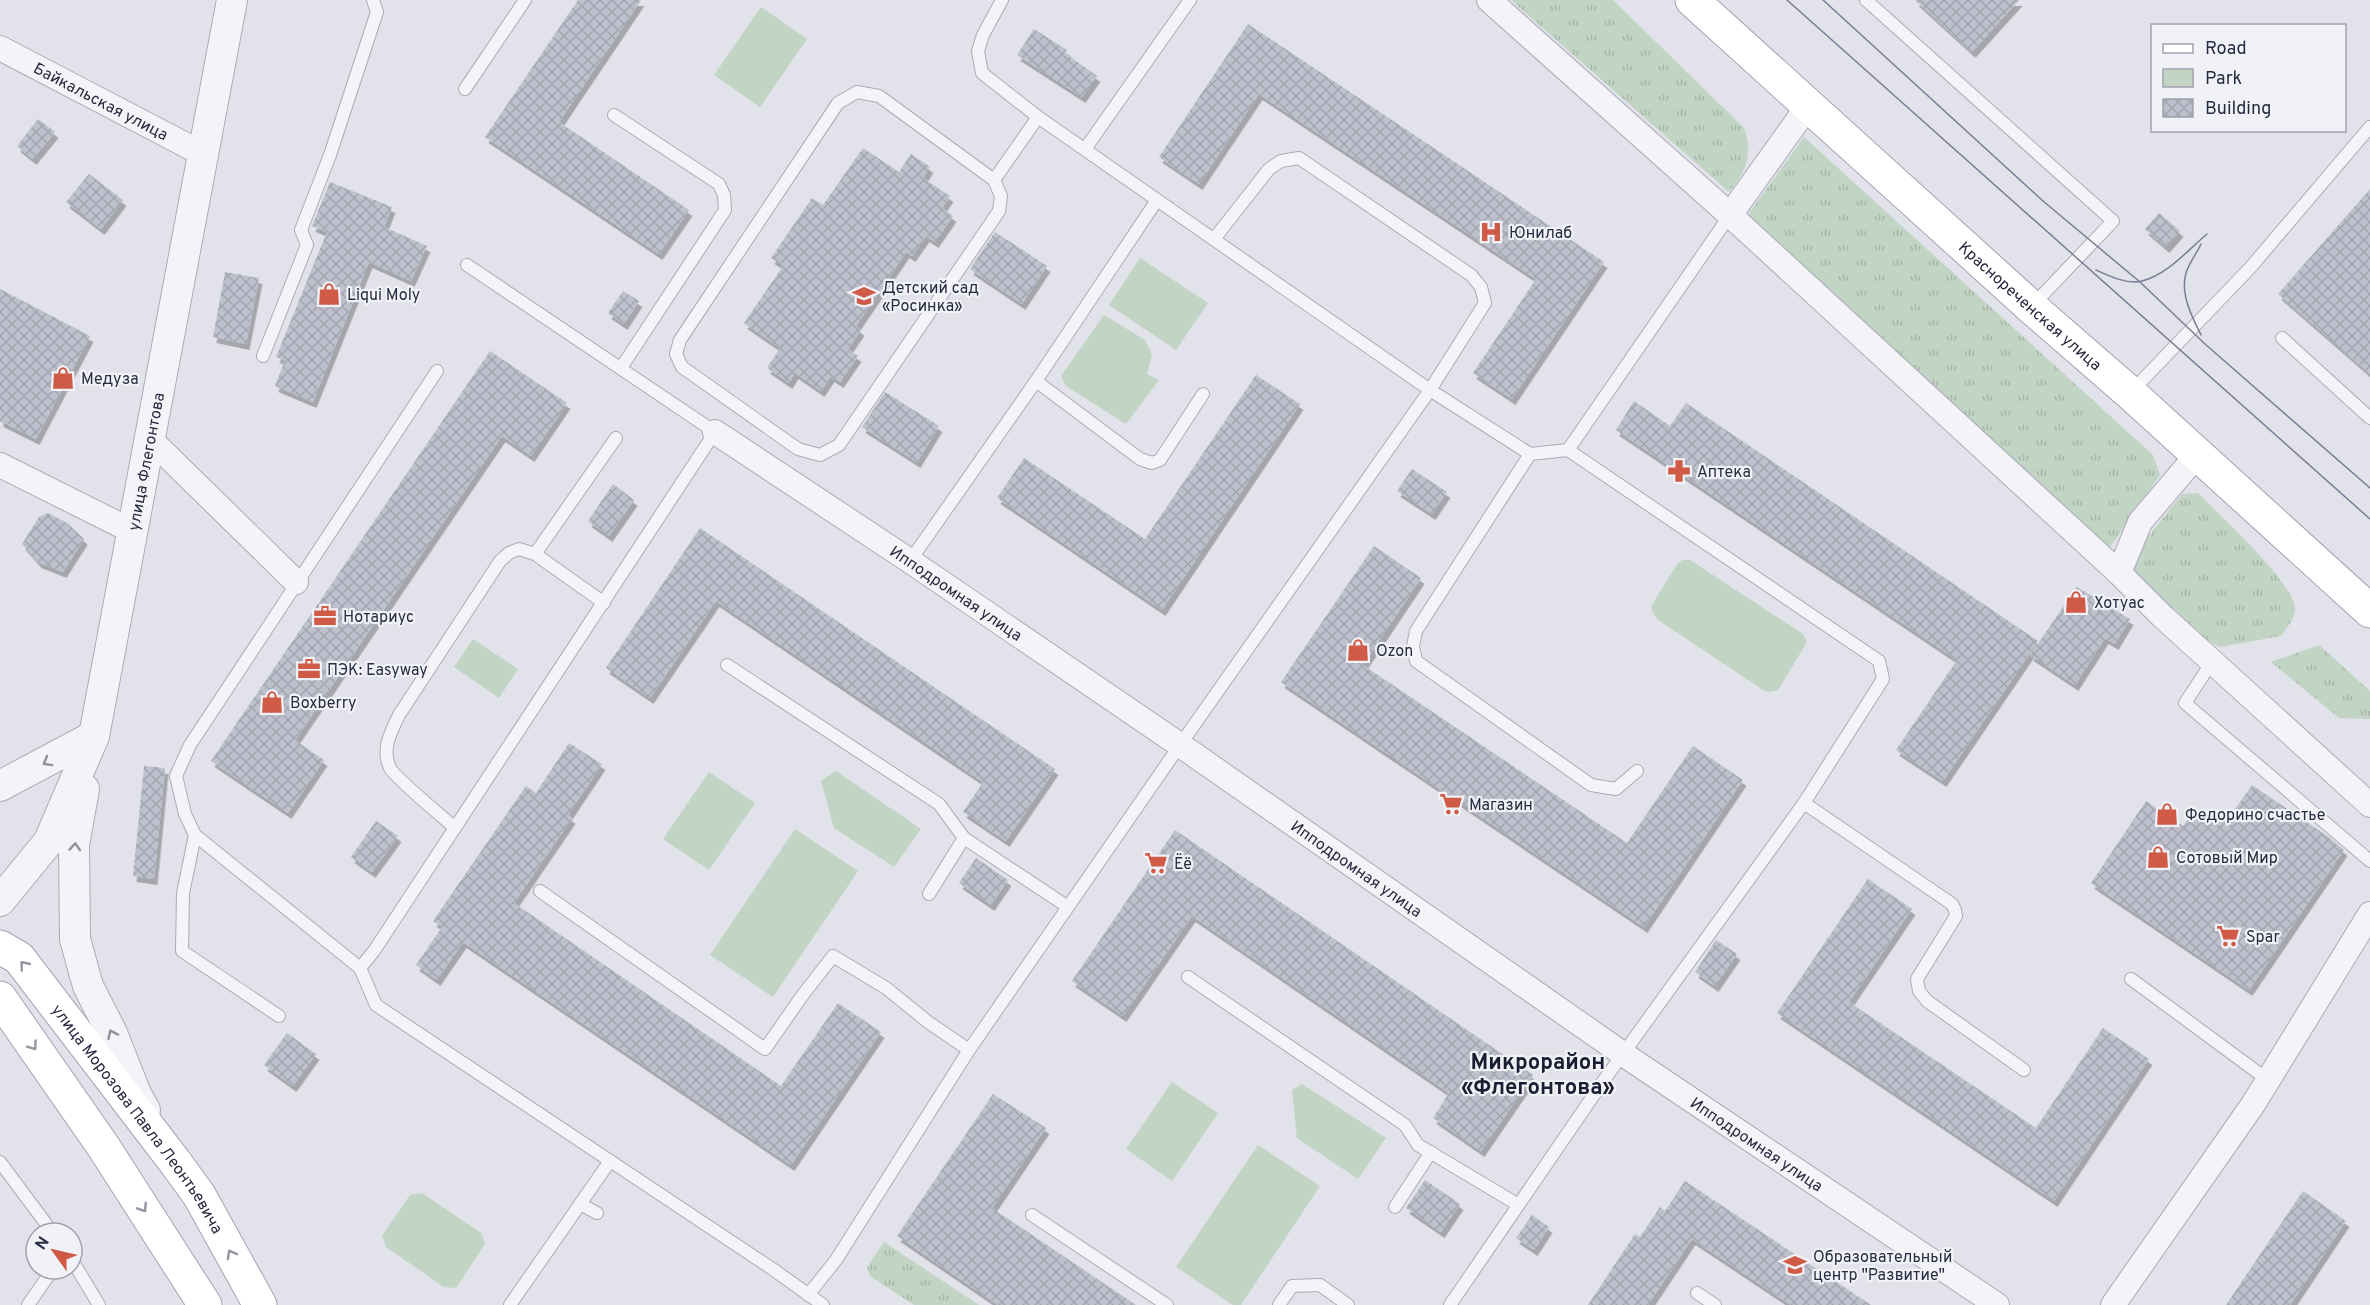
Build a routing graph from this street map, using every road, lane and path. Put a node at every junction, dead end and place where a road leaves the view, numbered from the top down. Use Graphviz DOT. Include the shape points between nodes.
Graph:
graph roads {
  1 [pos="232,0"];
  2 [pos="373,0"];
  3 [pos="525,0"];
  4 [pos="1002,0"];
  5 [pos="1190,0"];
  6 [pos="1489,0"];
  7 [pos="1692,0"];
  8 [pos="1866,0"];
  9 [pos="0,48"];
  10 [pos="465,89"];
  11 [pos="1808,106"];
  12 [pos="614,115"];
  13 [pos="1038,117"];
  14 [pos="2370,127"];
  15 [pos="1085,149"];
  16 [pos="203,154"];
  17 [pos="994,180"];
  18 [pos="1157,200"];
  19 [pos="1730,216"];
  20 [pos="1214,239"];
  21 [pos="467,266"];
  22 [pos="2031,307"];
  23 [pos="2282,338"];
  24 [pos="263,356"];
  25 [pos="621,368"];
  26 [pos="437,371"];
  27 [pos="1036,381"];
  28 [pos="1430,390"];
  29 [pos="1203,393"];
  30 [pos="2130,393"];
  31 [pos="2370,418"];
  32 [pos="715,432"];
  33 [pos="615,438"];
  34 [pos="150,439"];
  35 [pos="1568,450"];
  36 [pos="1530,454"];
  37 [pos="2198,456"];
  38 [pos="0,465"];
  39 [pos="132,531"];
  40 [pos="535,554"];
  41 [pos="910,561"];
  42 [pos="2119,573"];
  43 [pos="296,582"];
  44 [pos="604,603"];
  45 [pos="2370,611"];
  46 [pos="2212,662"];
  47 [pos="727,665"];
  48 [pos="94,736"];
  49 [pos="1180,745"];
  50 [pos="1637,771"];
  51 [pos="0,786"];
  52 [pos="1804,802"];
  53 [pos="2370,805"];
  54 [pos="455,828"];
  55 [pos="195,835"];
  56 [pos="964,838"];
  57 [pos="2370,861"];
  58 [pos="540,891"];
  59 [pos="928,894"];
  60 [pos="0,901"];
  61 [pos="1068,907"];
  62 [pos="2370,914"];
  63 [pos="0,947"];
  64 [pos="360,968"];
  65 [pos="1188,977"];
  66 [pos="2131,979"];
  67 [pos="0,998"];
  68 [pos="279,1016"];
  69 [pos="969,1050"];
  70 [pos="1623,1054"];
  71 [pos="2025,1070"];
  72 [pos="2268,1080"];
  73 [pos="1431,1152"];
  74 [pos="610,1161"];
  75 [pos="0,1162"];
  76 [pos="175,1162"];
  77 [pos="580,1204"];
  78 [pos="1518,1204"];
  79 [pos="1395,1206"];
  80 [pos="597,1213"];
  81 [pos="1032,1215"];
  82 [pos="44,1221"];
  83 [pos="84,1280"];
  84 [pos="45,1281"];
  85 [pos="1697,1293"];
  86 [pos="808,1295"];
  87 [pos="28,1305"];
  88 [pos="99,1305"];
  89 [pos="205,1305"];
  90 [pos="260,1305"];
  91 [pos="510,1305"];
  92 [pos="823,1305"];
  93 [pos="1167,1305"];
  94 [pos="1280,1305"];
  95 [pos="1348,1305"];
  96 [pos="1449,1305"];
  97 [pos="1716,1305"];
  98 [pos="1997,1305"];
  99 [pos="2113,1305"];
  1 -- 16 [label="street, улица Флегонтова"];
  2 -- 24 [label="lane" via="377,12 301,230 307,245"];
  3 -- 10 [label="lane"];
  4 -- 13 [label="lane" via="978,51 982,73"];
  5 -- 15 [label="lane"];
  6 -- 19 [label="street"];
  7 -- 11 [label="main road, Краснореченская улица"];
  8 -- 22 [label="lane" via="2113,221"];
  9 -- 16 [label="street, Байкальская улица"];
  11 -- 19 [label="street"];
  11 -- 22 [label="main road, Краснореченская улица"];
  12 -- 25 [label="lane" via="719,184 725,210"];
  13 -- 15 [label="lane"];
  13 -- 17 [label="lane"];
  14 -- 30 [label="lane" via="2250,268"];
  15 -- 18 [label="lane"];
  16 -- 34 [label="street, улица Флегонтова"];
  17 -- 17 [label="lane" via="1001,196 999,211 839,445 820,455 798,449 682,367 676,354 680,340 838,103 857,92 879,96"];
  18 -- 20 [label="lane"];
  18 -- 27 [label="lane"];
  19 -- 35 [label="lane"];
  19 -- 42 [label="street"];
  20 -- 28 [label="lane"];
  20 -- 28 [label="lane" via="1269,169 1281,161 1299,158 1471,275 1480,286 1485,303"];
  21 -- 25 [label="lane"];
  22 -- 30 [label="main road, Краснореченская улица"];
  23 -- 31 [label="lane"];
  25 -- 32 [label="lane"];
  26 -- 43 [label="lane"];
  27 -- 29 [label="lane" via="1140,459 1152,463 1160,460"];
  27 -- 41 [label="lane"];
  28 -- 36 [label="lane"];
  28 -- 49 [label="lane"];
  30 -- 37 [label="main road, Краснореченская улица"];
  32 -- 41 [label="street, Ипподромная улица"];
  32 -- 44 [label="lane"];
  33 -- 40 [label="lane"];
  34 -- 39 [label="street, улица Флегонтова"];
  34 -- 43 [label="street"];
  35 -- 36 [label="lane"];
  35 -- 52 [label="lane" via="1879,661 1883,679"];
  36 -- 50 [label="lane" via="1416,631 1416,661 1591,785 1616,789"];
  37 -- 42 [label="street" via="2140,522"];
  37 -- 45 [label="main road, Краснореченская улица"];
  38 -- 39 [label="street"];
  39 -- 48 [label="street, улица Флегонтова"];
  40 -- 44 [label="lane"];
  40 -- 54 [label="lane" via="519,549 500,561 388,736 390,770"];
  41 -- 49 [label="street, Ипподромная улица"];
  42 -- 46 [label="street"];
  43 -- 55 [label="lane" via="190,745 176,776 185,814"];
  44 -- 54 [label="lane"];
  46 -- 53 [label="street"];
  46 -- 57 [label="lane" via="2185,703"];
  47 -- 56 [label="lane" via="939,804"];
  48 -- 51 [label="street, one-way"];
  48 -- 60 [label="street, улица Флегонтова" via="49,841"];
  76 -- 48 [label="street, one-way" via="136,1094 88,986 75,939 74,844"];
  49 -- 61 [label="lane"];
  49 -- 70 [label="street, Ипподромная улица"];
  52 -- 70 [label="lane"];
  52 -- 71 [label="lane" via="1952,904 1956,916 1917,979 1919,991 1927,1001"];
  54 -- 64 [label="lane"];
  55 -- 64 [label="lane"];
  55 -- 68 [label="lane" via="183,893 182,951"];
  56 -- 59 [label="lane"];
  56 -- 61 [label="lane"];
  58 -- 69 [label="lane" via="765,1049 833,956 886,988"];
  61 -- 69 [label="lane"];
  62 -- 72 [label="street"];
  76 -- 63 [label="main road, улица Морозова Павла Леонтьевича, one-way" via="19,958"];
  64 -- 74 [label="lane" via="376,1005"];
  65 -- 73 [label="lane" via="1405,1125 1418,1145"];
  66 -- 72 [label="lane"];
  67 -- 89 [label="main road, one-way" via="103,1146"];
  69 -- 86 [label="lane" via="836,1260"];
  70 -- 78 [label="lane"];
  70 -- 98 [label="street, Ипподромная улица"];
  72 -- 99 [label="street"];
  73 -- 78 [label="lane"];
  73 -- 79 [label="lane"];
  74 -- 77 [label="lane"];
  74 -- 86 [label="lane"];
  75 -- 82 [label="lane"];
  90 -- 76 [label="main road, улица Морозова Павла Леонтьевича, one-way" via="199,1195"];
  77 -- 80 [label="lane"];
  77 -- 91 [label="lane"];
  78 -- 96 [label="lane"];
  81 -- 93 [label="lane"];
  83 -- 88 [label="lane"];
  84 -- 87 [label="lane"];
  85 -- 97 [label="lane"];
  86 -- 92 [label="lane"];
  94 -- 95 [label="lane" via="1292,1286 1320,1285"];
}
